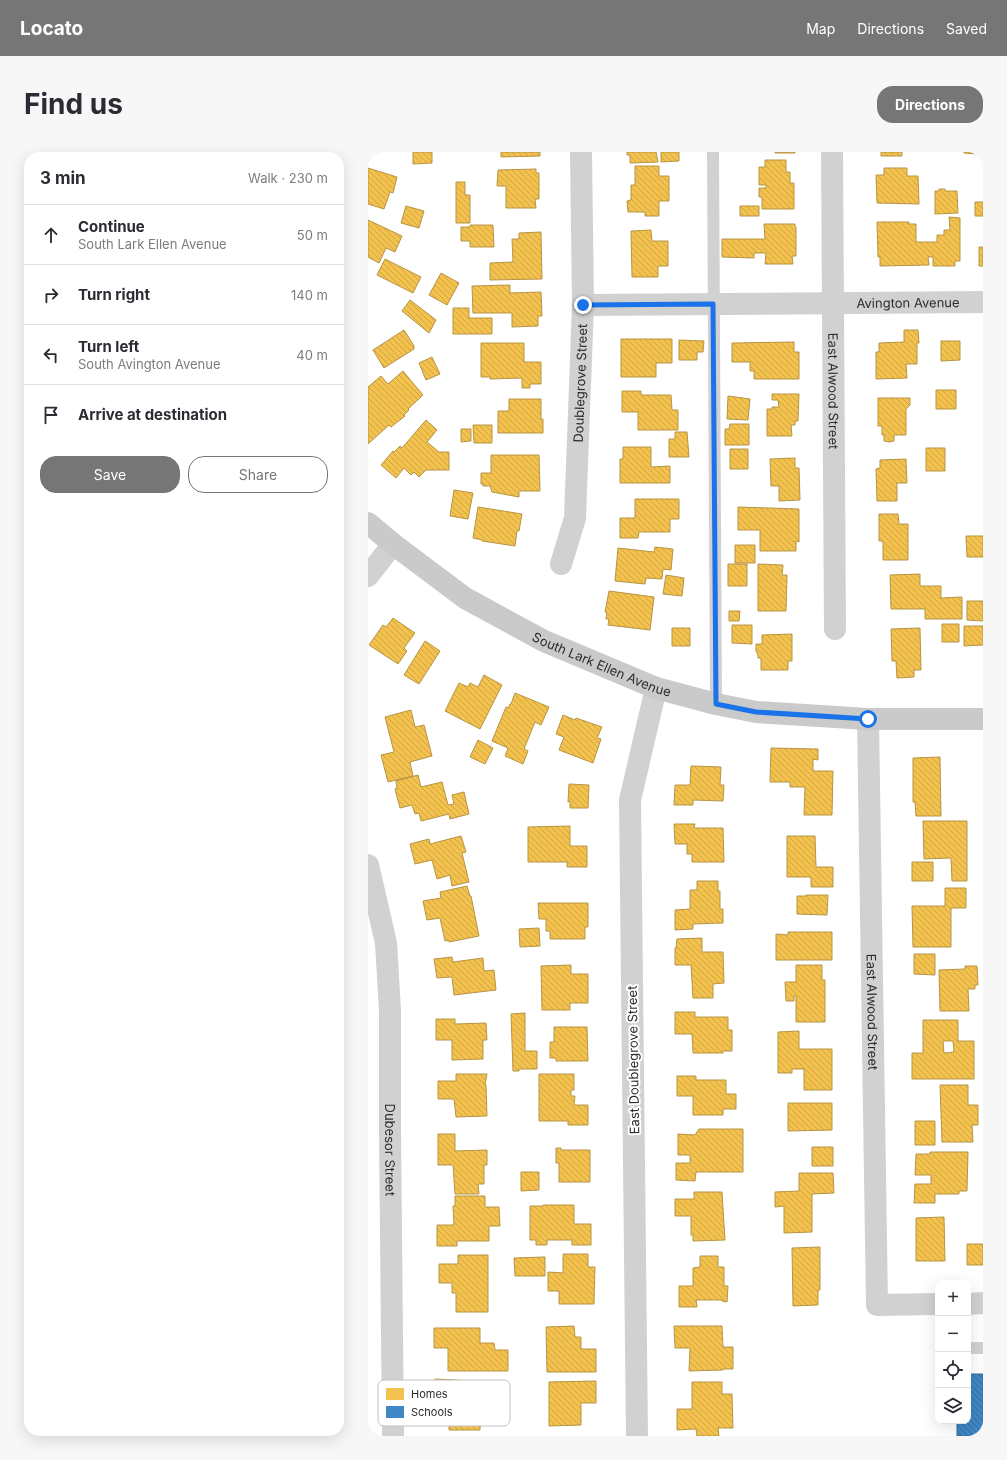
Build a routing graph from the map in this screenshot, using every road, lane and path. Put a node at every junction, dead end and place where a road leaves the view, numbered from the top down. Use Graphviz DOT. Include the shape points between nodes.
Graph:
graph roads {
  1 [pos="581,152"];
  2 [pos="713,152"];
  3 [pos="832,152"];
  4 [pos="983,302"];
  5 [pos="833,303"];
  6 [pos="713,304"];
  7 [pos="583,305"];
  8 [pos="368,523"];
  9 [pos="392,544"];
  10 [pos="562,564"];
  11 [pos="368,576"];
  12 [pos="835,629"];
  13 [pos="656,688"];
  14 [pos="716,704"];
  15 [pos="868,719"];
  16 [pos="983,719"];
  17 [pos="368,865"];
  18 [pos="971,1304"];
  19 [pos="983,1304"];
  20 [pos="935,1307"];
  21 [pos="971,1348"];
  22 [pos="983,1348"];
  23 [pos="392,1380"];
  24 [pos="393,1426"];
  25 [pos="393,1436"];
  26 [pos="637,1436"];
  1 -- 7 [label="street, Doublegrove Street"];
  2 -- 6 [label="lane"];
  3 -- 5 [label="street, East Alwood Street"];
  4 -- 5 [label="street, Avington Avenue"];
  5 -- 6 [label="street, Avington Avenue"];
  5 -- 12 [label="street, East Alwood Street"];
  6 -- 7 [label="street, Avington Avenue"];
  6 -- 14 [label="lane"];
  7 -- 10 [label="street, Doublegrove Street" via="575,518"];
  8 -- 9 [label="street, South Lark Ellen Avenue"];
  9 -- 11 [label="street"];
  9 -- 13 [label="street, South Lark Ellen Avenue" via="465,598 544,642"];
  13 -- 14 [label="street, South Lark Ellen Avenue"];
  13 -- 26 [label="street, East Doublegrove Street" via="630,800"];
  14 -- 15 [label="street, South Lark Ellen Avenue" via="756,712"];
  15 -- 16 [label="street, South Lark Ellen Avenue"];
  15 -- 20 [label="street, East Alwood Street" via="877,1305"];
  17 -- 23 [label="street, Dubesor Street" via="386,943 390,1010"];
  18 -- 19 [label="street"];
  21 -- 22 [label="lane"];
  24 -- 25 [label="street, Dubesor Street"];
}
